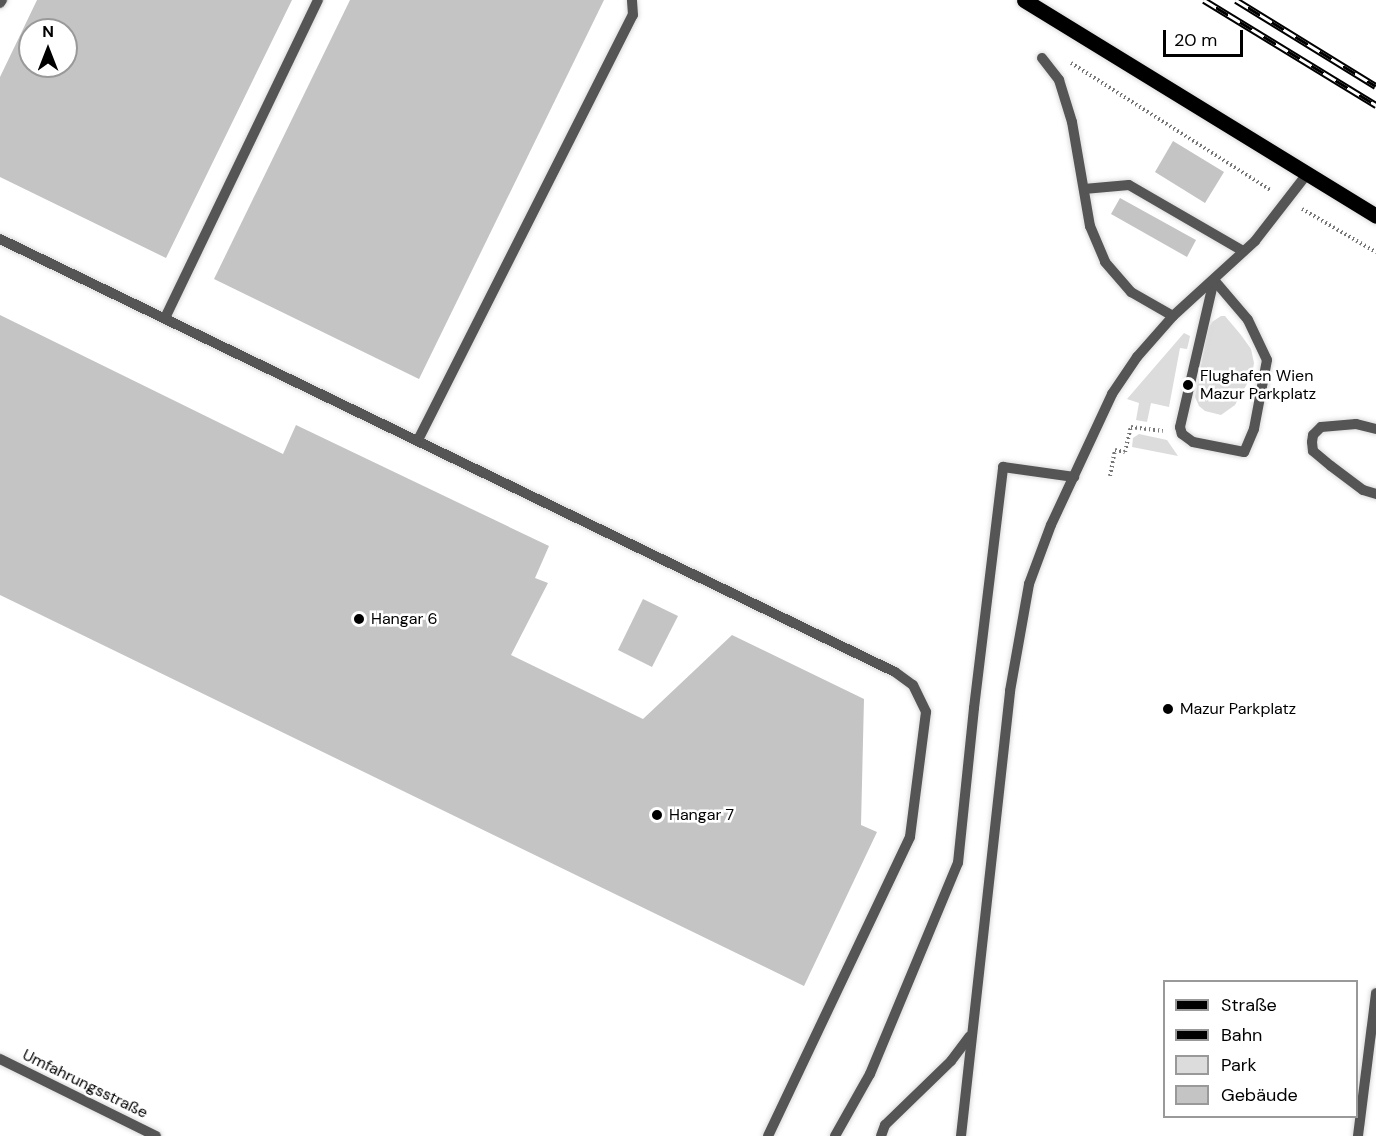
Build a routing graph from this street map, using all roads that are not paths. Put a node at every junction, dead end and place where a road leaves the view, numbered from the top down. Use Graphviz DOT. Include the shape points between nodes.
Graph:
graph roads {
  1 [pos="318,0"];
  2 [pos="632,0"];
  3 [pos="1024,0"];
  4 [pos="1042,58"];
  5 [pos="1307,174"];
  6 [pos="1084,189"];
  7 [pos="1376,216"];
  8 [pos="0,238"];
  9 [pos="1243,251"];
  10 [pos="1214,280"];
  11 [pos="1173,316"];
  12 [pos="165,318"];
  13 [pos="1376,429"];
  14 [pos="418,440"];
  15 [pos="1074,477"];
  16 [pos="1376,494"];
  17 [pos="1376,993"];
  18 [pos="970,1036"];
  19 [pos="0,1059"];
  20 [pos="156,1136"];
  21 [pos="768,1136"];
  22 [pos="835,1136"];
  23 [pos="881,1136"];
  24 [pos="961,1136"];
  25 [pos="1358,1136"];
  1 -- 12 [label="lane"];
  2 -- 14 [label="lane" via="633,15"];
  3 -- 5 [label="main road"];
  4 -- 6 [label="lane" via="1059,80 1072,122"];
  5 -- 7 [label="main road"];
  5 -- 9 [label="lane"];
  6 -- 9 [label="lane" via="1129,184"];
  6 -- 11 [label="lane" via="1090,226 1104,262 1131,292"];
  8 -- 12 [label="lane"];
  9 -- 10 [label="lane"];
  10 -- 10 [label="lane" via="1180,428 1192,442 1244,452 1254,429 1267,360 1248,320"];
  10 -- 11 [label="lane"];
  11 -- 15 [label="lane" via="1137,357 1112,394"];
  12 -- 14 [label="lane"];
  13 -- 16 [label="lane" via="1356,424 1321,428 1312,442 1313,451 1331,466 1363,490"];
  14 -- 21 [label="lane" via="895,672 913,685 926,712 910,837"];
  15 -- 18 [label="lane" via="1029,584 1018,642"];
  15 -- 22 [label="lane" via="1003,467 958,863 870,1074"];
  17 -- 25 [label="lane"];
  18 -- 23 [label="lane" via="951,1061 885,1125"];
  18 -- 24 [label="lane"];
  19 -- 20 [label="lane, Umfahrungsstraße"];
}
